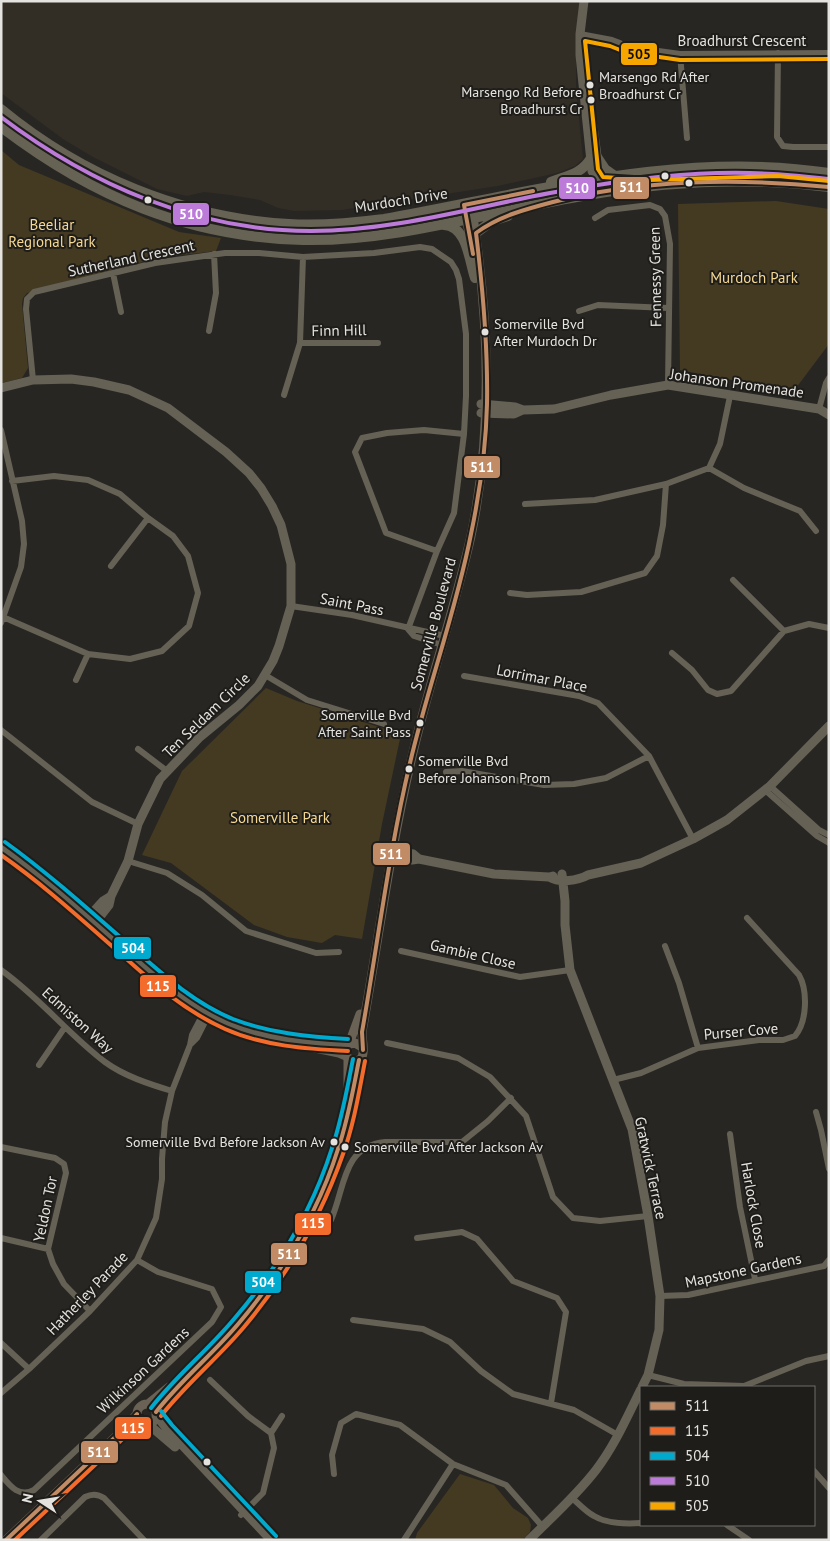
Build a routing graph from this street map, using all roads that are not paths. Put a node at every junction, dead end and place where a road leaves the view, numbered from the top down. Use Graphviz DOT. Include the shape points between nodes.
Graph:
graph roads {
  1 [pos="584,1"];
  2 [pos="590,1"];
  3 [pos="582,37"];
  4 [pos="778,53"];
  5 [pos="829,53"];
  6 [pos="680,54"];
  7 [pos="1,108"];
  8 [pos="1,127"];
  9 [pos="687,138"];
  10 [pos="829,147"];
  11 [pos="594,158"];
  12 [pos="829,173"];
  13 [pos="615,176"];
  14 [pos="595,179"];
  15 [pos="649,186"];
  16 [pos="829,187"];
  17 [pos="529,192"];
  18 [pos="586,195"];
  19 [pos="557,201"];
  20 [pos="467,204"];
  21 [pos="595,218"];
  22 [pos="470,219"];
  23 [pos="439,224"];
  24 [pos="476,233"];
  25 [pos="214,254"];
  26 [pos="303,257"];
  27 [pos="113,274"];
  28 [pos="475,278"];
  29 [pos="668,308"];
  30 [pos="579,311"];
  31 [pos="121,312"];
  32 [pos="208,331"];
  33 [pos="378,342"];
  34 [pos="300,343"];
  35 [pos="829,378"];
  36 [pos="32,380"];
  37 [pos="668,385"];
  38 [pos="1,388"];
  39 [pos="284,395"];
  40 [pos="730,396"];
  41 [pos="484,409"];
  42 [pos="819,409"];
  43 [pos="829,415"];
  44 [pos="1,430"];
  45 [pos="464,434"];
  46 [pos="709,468"];
  47 [pos="12,481"];
  48 [pos="666,484"];
  49 [pos="525,504"];
  50 [pos="148,518"];
  51 [pos="816,531"];
  52 [pos="437,551"];
  53 [pos="111,566"];
  54 [pos="733,580"];
  55 [pos="510,594"];
  56 [pos="291,606"];
  57 [pos="2,620"];
  58 [pos="829,628"];
  59 [pos="408,629"];
  60 [pos="784,631"];
  61 [pos="441,639"];
  62 [pos="672,653"];
  63 [pos="88,654"];
  64 [pos="265,675"];
  65 [pos="464,676"];
  66 [pos="76,680"];
  67 [pos="384,724"];
  68 [pos="828,728"];
  69 [pos="1,730"];
  70 [pos="138,749"];
  71 [pos="649,756"];
  72 [pos="166,771"];
  73 [pos="446,772"];
  74 [pos="768,788"];
  75 [pos="138,824"];
  76 [pos="829,835"];
  77 [pos="693,839"];
  78 [pos="829,843"];
  79 [pos="1,847"];
  80 [pos="389,852"];
  81 [pos="1,853"];
  82 [pos="128,862"];
  83 [pos="565,877"];
  84 [pos="747,918"];
  85 [pos="90,922"];
  86 [pos="665,946"];
  87 [pos="401,951"];
  88 [pos="340,952"];
  89 [pos="1,970"];
  90 [pos="570,970"];
  91 [pos="206,1015"];
  92 [pos="65,1027"];
  93 [pos="387,1043"];
  94 [pos="348,1045"];
  95 [pos="362,1048"];
  96 [pos="698,1048"];
  97 [pos="347,1058"];
  98 [pos="359,1060"];
  99 [pos="39,1065"];
  100 [pos="613,1080"];
  101 [pos="172,1091"];
  102 [pos="511,1098"];
  103 [pos="816,1112"];
  104 [pos="730,1134"];
  105 [pos="1,1147"];
  106 [pos="829,1169"];
  107 [pos="648,1216"];
  108 [pos="332,1220"];
  109 [pos="1,1238"];
  110 [pos="417,1238"];
  111 [pos="48,1249"];
  112 [pos="137,1260"];
  113 [pos="829,1260"];
  114 [pos="755,1279"];
  115 [pos="660,1296"];
  116 [pos="90,1311"];
  117 [pos="353,1320"];
  118 [pos="1,1342"];
  119 [pos="829,1356"];
  120 [pos="29,1369"];
  121 [pos="648,1376"];
  122 [pos="210,1380"];
  123 [pos="643,1386"];
  124 [pos="724,1386"];
  125 [pos="746,1386"];
  126 [pos="640,1392"];
  127 [pos="1,1393"];
  128 [pos="552,1403"];
  129 [pos="148,1404"];
  130 [pos="156,1413"];
  131 [pos="137,1414"];
  132 [pos="282,1416"];
  133 [pos="146,1424"];
  134 [pos="271,1433"];
  135 [pos="618,1435"];
  136 [pos="453,1464"];
  137 [pos="815,1472"];
  138 [pos="334,1474"];
  139 [pos="1,1476"];
  140 [pos="829,1488"];
  141 [pos="572,1498"];
  142 [pos="243,1514"];
  143 [pos="640,1523"];
  144 [pos="542,1526"];
  145 [pos="728,1526"];
  146 [pos="6,1540"];
  147 [pos="14,1540"];
  148 [pos="41,1540"];
  149 [pos="144,1540"];
  150 [pos="264,1540"];
  151 [pos="271,1540"];
  152 [pos="404,1540"];
  153 [pos="528,1540"];
  154 [pos="749,1540"];
  1 -- 3 [label="street"];
  2 -- 3 [label="street"];
  3 -- 6 [label="street, Broadhurst Crescent"];
  3 -- 11 [label="street"];
  4 -- 5 [label="street, Broadhurst Crescent"];
  4 -- 6 [label="street, Broadhurst Crescent"];
  4 -- 10 [label="street" via="777,137 783,146"];
  6 -- 9 [label="street"];
  7 -- 20 [label="main road, Murdoch Drive" via="34,135 97,173 172,203 225,215 290,224 325,224 384,219"];
  8 -- 23 [label="main road, Murdoch Drive" via="83,182 134,206 188,224 239,234 305,240 374,235"];
  11 -- 13 [label="main road"];
  11 -- 14 [label="street" via="599,171"];
  11 -- 17 [label="main road" via="578,172"];
  12 -- 13 [label="main road, Murdoch Drive" via="710,167"];
  13 -- 14 [label="main road, Murdoch Drive"];
  14 -- 15 [label="street" via="611,185"];
  14 -- 17 [label="main road, Murdoch Drive"];
  14 -- 18 [label="street"];
  15 -- 16 [label="main road, Murdoch Drive" via="778,182"];
  15 -- 18 [label="main road, Murdoch Drive"];
  17 -- 20 [label="main road, Murdoch Drive"];
  18 -- 19 [label="main road, Murdoch Drive"];
  19 -- 22 [label="main road, Murdoch Drive"];
  19 -- 24 [label="main road" via="492,222"];
  20 -- 22 [label="main road, Somerville Boulevard"];
  21 -- 29 [label="street, Fennessy Green" via="608,210 641,205 653,206 663,212 670,244"];
  22 -- 23 [label="main road, Murdoch Drive"];
  22 -- 24 [label="main road, Somerville Boulevard"];
  22 -- 28 [label="main road, Somerville Boulevard"];
  23 -- 28 [label="main road" via="455,227 460,232"];
  24 -- 41 [label="main road, Somerville Boulevard" via="486,328"];
  25 -- 26 [label="street, Sutherland Crescent" via="259,253"];
  25 -- 27 [label="street, Sutherland Crescent" via="155,263"];
  25 -- 32 [label="street" via="216,293"];
  26 -- 34 [label="street"];
  26 -- 45 [label="street, Sutherland Crescent" via="420,247 432,249 451,262 459,280 466,334"];
  27 -- 31 [label="street"];
  27 -- 36 [label="street, Sutherland Crescent" via="34,292 29,297 26,309"];
  28 -- 41 [label="main road, Somerville Boulevard"];
  29 -- 30 [label="street" via="598,305"];
  29 -- 37 [label="street, Fennessy Green"];
  33 -- 34 [label="street, Finn Hill"];
  34 -- 39 [label="street"];
  35 -- 42 [label="street"];
  36 -- 38 [label="street, Ten Seldam Circle"];
  36 -- 56 [label="street, Ten Seldam Circle" via="79,380 129,390 168,408 232,457 261,488 281,525 291,564"];
  37 -- 40 [label="street, Johanson Promenade"];
  37 -- 41 [label="street, Johanson Promenade" via="554,409"];
  40 -- 42 [label="street, Johanson Promenade"];
  40 -- 46 [label="street" via="720,444"];
  41 -- 61 [label="main road, Somerville Boulevard" via="472,497"];
  42 -- 43 [label="street, Johanson Promenade"];
  44 -- 47 [label="street"];
  45 -- 52 [label="street, Sutherland Crescent" via="454,513"];
  45 -- 52 [label="street" via="424,430 387,433 362,438 356,452 386,533"];
  46 -- 48 [label="street"];
  46 -- 51 [label="street" via="744,488 800,511"];
  47 -- 50 [label="street" via="54,476 88,480 120,494"];
  47 -- 57 [label="street" via="24,544 21,567"];
  48 -- 49 [label="street" via="595,500"];
  48 -- 55 [label="street" via="657,556 645,572 581,592"];
  50 -- 53 [label="street"];
  50 -- 63 [label="street" via="174,536 188,556 198,592 189,626 162,651 130,659"];
  52 -- 59 [label="street, Sutherland Crescent"];
  54 -- 60 [label="street"];
  56 -- 59 [label="street, Saint Pass" via="352,615"];
  56 -- 64 [label="street, Ten Seldam Circle" via="279,646"];
  57 -- 63 [label="street"];
  58 -- 60 [label="street" via="809,624"];
  59 -- 61 [label="street, Saint Pass" via="414,636"];
  60 -- 62 [label="street" via="731,691 717,694 708,690"];
  61 -- 80 [label="main road, Somerville Boulevard" via="415,721"];
  63 -- 66 [label="street"];
  64 -- 67 [label="street" via="307,700"];
  64 -- 72 [label="street, Ten Seldam Circle" via="239,705 200,736"];
  65 -- 71 [label="street, Lorrimar Place" via="579,696 598,703"];
  68 -- 74 [label="street"];
  69 -- 75 [label="street" via="92,802"];
  70 -- 72 [label="street"];
  71 -- 73 [label="street" via="606,778 574,784 544,785 462,771"];
  71 -- 77 [label="street, Lorrimar Place"];
  72 -- 75 [label="street, Ten Seldam Circle"];
  74 -- 76 [label="street"];
  74 -- 77 [label="street" via="727,820"];
  74 -- 78 [label="street" via="817,836"];
  75 -- 82 [label="street, Ten Seldam Circle"];
  77 -- 83 [label="street" via="641,863 580,879"];
  79 -- 85 [label="street" via="36,872"];
  80 -- 83 [label="street" via="413,854 419,859 494,874 555,880"];
  80 -- 94 [label="main road, Somerville Boulevard" via="360,1014"];
  80 -- 95 [label="main road, Somerville Boulevard"];
  81 -- 85 [label="street"];
  82 -- 85 [label="street, Ten Seldam Circle" via="111,896 103,901"];
  82 -- 88 [label="street" via="167,873 202,895 246,931 316,954"];
  83 -- 90 [label="street, Gratwick Terrace" via="568,891 565,924"];
  84 -- 96 [label="street, Purser Cove" via="804,984 802,1025 796,1036 790,1039"];
  85 -- 91 [label="street"];
  86 -- 96 [label="street"];
  87 -- 90 [label="street, Gambie Close" via="520,977"];
  89 -- 92 [label="street, Edmiston Way"];
  90 -- 100 [label="street, Gratwick Terrace"];
  91 -- 94 [label="street" via="251,1032 308,1043"];
  91 -- 97 [label="street" via="250,1036 339,1053"];
  91 -- 101 [label="street, Hatherley Parade"];
  92 -- 99 [label="street"];
  92 -- 101 [label="street, Edmiston Way" via="106,1063 144,1083"];
  93 -- 102 [label="street" via="458,1058 490,1077"];
  94 -- 95 [label="main road" via="355,1043"];
  94 -- 97 [label="main road, Somerville Boulevard" via="345,1050"];
  95 -- 98 [label="main road, Somerville Boulevard" via="363,1056"];
  96 -- 100 [label="street, Purser Cove" via="641,1074"];
  97 -- 98 [label="main road"];
  97 -- 129 [label="main road, Somerville Boulevard" via="348,1090 337,1136 290,1244 233,1323"];
  98 -- 130 [label="main road, Somerville Boulevard" via="346,1124 332,1166 315,1206 285,1261 240,1322 216,1350 170,1393"];
  100 -- 107 [label="street, Gratwick Terrace" via="632,1130"];
  101 -- 112 [label="street, Hatherley Parade" via="165,1122 156,1218"];
  102 -- 107 [label="street" via="526,1116 553,1197 573,1218 600,1222"];
  102 -- 108 [label="street" via="462,1142 385,1142 367,1147 354,1158 348,1169"];
  103 -- 106 [label="street"];
  104 -- 114 [label="street, Harlock Close" via="740,1207"];
  105 -- 111 [label="street, Yeldon Tor" via="55,1158 64,1164 66,1173"];
  107 -- 115 [label="street, Gratwick Terrace"];
  109 -- 111 [label="street"];
  110 -- 128 [label="street" via="462,1232 477,1239 513,1281 558,1298 566,1312"];
  111 -- 116 [label="street, Yeldon Tor" via="64,1284"];
  112 -- 116 [label="street, Hatherley Parade"];
  112 -- 139 [label="street, Wilkinson Gardens" via="158,1272 212,1289 221,1307 212,1322 34,1490 19,1492"];
  113 -- 114 [label="street, Mapstone Gardens" via="824,1266"];
  114 -- 115 [label="street, Mapstone Gardens" via="688,1295"];
  115 -- 121 [label="street, Gratwick Terrace" via="659,1330"];
  116 -- 120 [label="street, Hatherley Parade"];
  117 -- 128 [label="street" via="423,1329 450,1342 481,1371 513,1394"];
  118 -- 120 [label="street"];
  119 -- 125 [label="street" via="806,1361"];
  120 -- 127 [label="street, Hatherley Parade"];
  121 -- 123 [label="street, Gratwick Terrace"];
  121 -- 124 [label="street" via="684,1384"];
  122 -- 134 [label="street"];
  126 -- 135 [label="street, Gratwick Terrace"];
  128 -- 135 [label="street" via="574,1410"];
  129 -- 130 [label="main road"];
  129 -- 131 [label="main road" via="140,1407"];
  130 -- 133 [label="main road" via="154,1421"];
  130 -- 142 [label="street"];
  131 -- 133 [label="main road"];
  131 -- 146 [label="main road"];
  132 -- 134 [label="street"];
  133 -- 142 [label="street" via="168,1439"];
  133 -- 147 [label="main road" via="126,1435"];
  134 -- 142 [label="street" via="274,1448 265,1487"];
  135 -- 141 [label="street, Gratwick Terrace" via="596,1470"];
  136 -- 138 [label="street" via="400,1425 356,1414 341,1423 332,1455"];
  136 -- 144 [label="street" via="506,1485"];
  136 -- 152 [label="street"];
  137 -- 140 [label="street"];
  141 -- 143 [label="street" via="592,1516"];
  141 -- 144 [label="street, Gratwick Terrace"];
  142 -- 150 [label="street"];
  142 -- 151 [label="street"];
  144 -- 153 [label="street, Gratwick Terrace"];
  145 -- 154 [label="street"];
  148 -- 149 [label="street" via="85,1497 93,1495 104,1498"];
}
